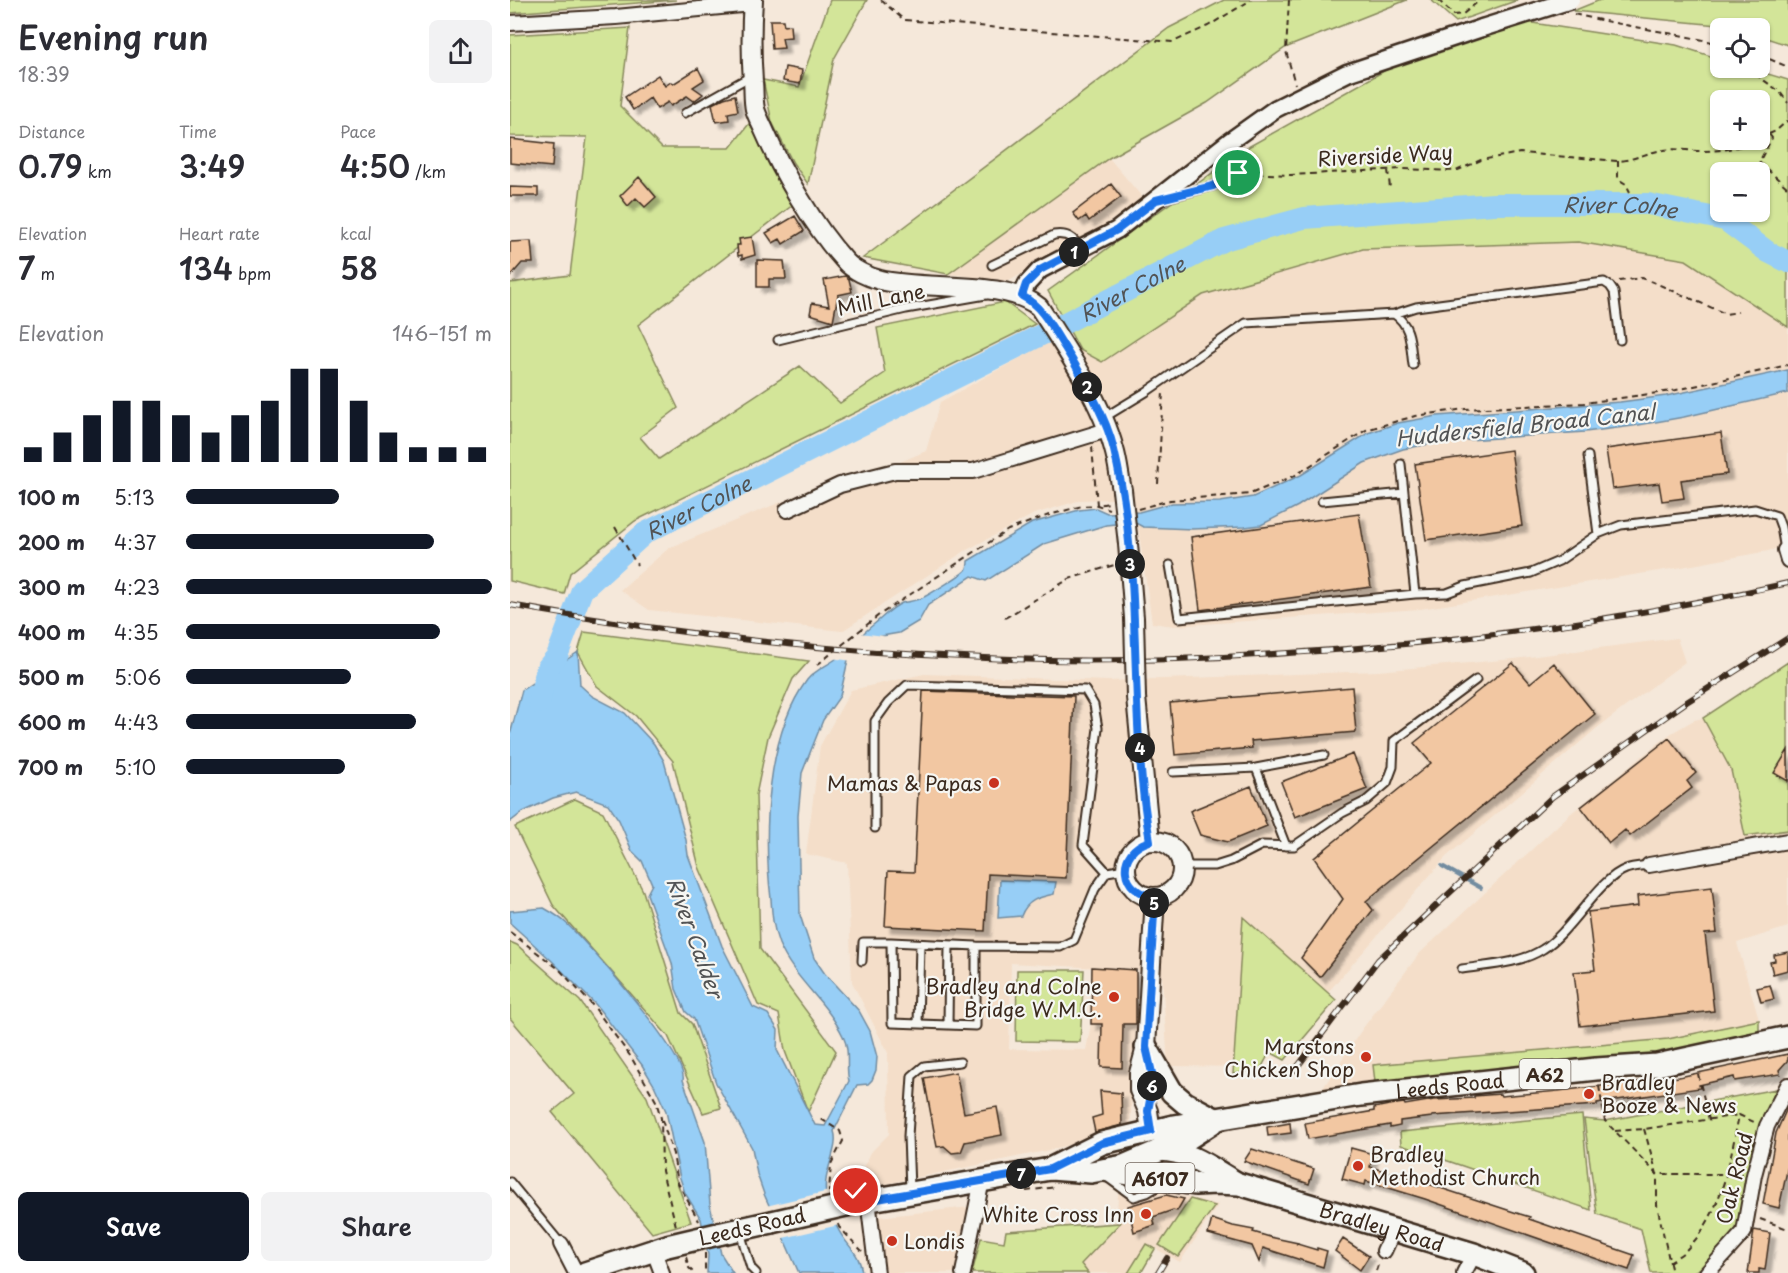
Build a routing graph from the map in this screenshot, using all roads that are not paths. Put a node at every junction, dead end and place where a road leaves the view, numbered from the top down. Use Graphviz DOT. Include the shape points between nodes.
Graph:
graph roads {
  1 [pos="752,2"];
  2 [pos="1572,7"];
  3 [pos="510,23"];
  4 [pos="753,75"];
  5 [pos="685,113"];
  6 [pos="1238,173"];
  7 [pos="1156,200"];
  8 [pos="1080,249"];
  9 [pos="993,265"];
  10 [pos="996,290"];
  11 [pos="1022,296"];
  12 [pos="1394,314"];
  13 [pos="778,340"];
  14 [pos="1620,340"];
  15 [pos="1413,365"];
  16 [pos="1100,428"];
  17 [pos="1588,456"];
  18 [pos="1401,464"];
  19 [pos="1404,493"];
  20 [pos="1322,501"];
  21 [pos="787,510"];
  22 [pos="1785,526"];
  23 [pos="1598,534"];
  24 [pos="1786,555"];
  25 [pos="1170,565"];
  26 [pos="1415,594"];
  27 [pos="1476,680"];
  28 [pos="1324,756"];
  29 [pos="1256,768"];
  30 [pos="1173,772"];
  31 [pos="875,828"];
  32 [pos="1150,841"];
  33 [pos="1788,841"];
  34 [pos="1286,846"];
  35 [pos="1649,865"];
  36 [pos="1182,866"];
  37 [pos="1125,869"];
  38 [pos="1107,872"];
  39 [pos="1155,897"];
  40 [pos="891,942"];
  41 [pos="920,944"];
  42 [pos="949,945"];
  43 [pos="976,946"];
  44 [pos="862,961"];
  45 [pos="1462,969"];
  46 [pos="918,1024"];
  47 [pos="948,1025"];
  48 [pos="1788,1037"];
  49 [pos="1146,1047"];
  50 [pos="960,1062"];
  51 [pos="1788,1085"];
  52 [pos="1217,1120"];
  53 [pos="1150,1121"];
  54 [pos="1160,1150"];
  55 [pos="1076,1156"];
  56 [pos="1050,1169"];
  57 [pos="1102,1170"];
  58 [pos="1212,1174"];
  59 [pos="982,1180"];
  60 [pos="510,1182"];
  61 [pos="910,1192"];
  62 [pos="861,1198"];
  63 [pos="739,1229"];
  64 [pos="1394,1229"];
  65 [pos="561,1244"];
  66 [pos="673,1245"];
  67 [pos="1384,1251"];
  68 [pos="1474,1254"];
  69 [pos="876,1267"];
  70 [pos="576,1273"];
  71 [pos="585,1273"];
  72 [pos="662,1273"];
  73 [pos="756,1273"];
  74 [pos="963,1273"];
  75 [pos="1464,1273"];
  76 [pos="1523,1273"];
  77 [pos="1707,1273"];
  1 -- 3 [label="street" via="616,17"];
  1 -- 4 [label="main road"];
  2 -- 7 [label="street, bridge" via="1482,28 1347,73 1275,109"];
  4 -- 5 [label="lane"];
  4 -- 10 [label="main road" via="755,109 775,156 846,262 878,280"];
  6 -- 7 [label="lane" via="1213,186"];
  7 -- 8 [label="street" via="1117,230"];
  8 -- 9 [label="lane" via="1074,239 1054,235"];
  8 -- 11 [label="street" via="1040,270 1026,284"];
  10 -- 11 [label="main road"];
  10 -- 13 [label="lane, Mill Lane" via="985,296 906,309"];
  11 -- 16 [label="main road" via="1039,306 1072,360"];
  12 -- 14 [label="lane" via="1416,307 1604,282 1614,292"];
  12 -- 15 [label="lane" via="1403,320 1409,333"];
  12 -- 16 [label="lane" via="1246,323"];
  16 -- 21 [label="street" via="973,471 895,471 840,484"];
  16 -- 32 [label="main road, bridge" via="1114,448 1117,496 1129,550 1136,697"];
  17 -- 23 [label="lane"];
  18 -- 19 [label="lane"];
  19 -- 20 [label="lane"];
  19 -- 26 [label="lane"];
  22 -- 23 [label="lane" via="1777,516 1755,509 1621,525"];
  22 -- 24 [label="lane"];
  23 -- 26 [label="lane" via="1559,561 1531,573 1447,592"];
  25 -- 26 [label="lane" via="1179,618"];
  27 -- 34 [label="lane" via="1394,741 1388,783 1294,846"];
  28 -- 29 [label="lane"];
  29 -- 30 [label="lane"];
  29 -- 34 [label="lane"];
  31 -- 38 [label="lane" via="875,721 907,685 1085,690 1094,705 1098,728 1083,845"];
  32 -- 36 [label="main road" via="1167,844"];
  32 -- 37 [label="main road" via="1135,848"];
  33 -- 35 [label="street"];
  34 -- 36 [label="lane" via="1262,845 1215,866"];
  35 -- 45 [label="lane" via="1612,876 1557,939 1542,950 1525,958"];
  36 -- 39 [label="main road" via="1173,890"];
  37 -- 38 [label="lane"];
  37 -- 39 [label="main road" via="1132,887"];
  38 -- 43 [label="lane" via="1095,889 1074,940 1060,947"];
  39 -- 49 [label="main road"];
  40 -- 41 [label="lane"];
  40 -- 44 [label="lane" via="862,942"];
  40 -- 46 [label="lane" via="892,1023"];
  41 -- 42 [label="lane"];
  41 -- 46 [label="lane"];
  42 -- 43 [label="lane"];
  42 -- 47 [label="lane"];
  43 -- 47 [label="lane" via="976,1026"];
  46 -- 47 [label="lane"];
  48 -- 52 [label="main road, Leeds Road / A62" via="1658,1065 1361,1095"];
  49 -- 52 [label="main road" via="1172,1092"];
  49 -- 53 [label="main road" via="1152,1073"];
  50 -- 61 [label="lane" via="924,1066 912,1076"];
  51 -- 77 [label="street, Oak Road" via="1767,1126 1743,1232"];
  52 -- 53 [label="main road, Leeds Road / A62"];
  52 -- 54 [label="main road, Leeds Road / A62" via="1196,1135"];
  52 -- 58 [label="main road" via="1202,1153"];
  53 -- 54 [label="main road"];
  53 -- 55 [label="main road, Leeds Road / A62"];
  54 -- 55 [label="main road, A6107"];
  54 -- 57 [label="main road, Leeds Road / A62" via="1124,1166"];
  54 -- 58 [label="main road" via="1173,1163"];
  55 -- 56 [label="main road, Leeds Road / A62"];
  56 -- 57 [label="main road, Leeds Road / A62"];
  56 -- 59 [label="main road, Leeds Road / A62"];
  57 -- 58 [label="main road, Bradley Road / A6107" via="1195,1184"];
  58 -- 64 [label="main road, Bradley Road / A6107"];
  59 -- 61 [label="main road, Leeds Road / A62"];
  59 -- 74 [label="street"];
  60 -- 65 [label="lane"];
  61 -- 62 [label="main road, Leeds Road / A62"];
  62 -- 63 [label="main road, Leeds Road / A62, bridge"];
  62 -- 69 [label="street"];
  63 -- 66 [label="main road, Leeds Road / A62, bridge"];
  63 -- 73 [label="lane"];
  64 -- 67 [label="street"];
  64 -- 68 [label="main road, Bradley Road / A6107"];
  65 -- 70 [label="street"];
  66 -- 71 [label="main road, A62"];
  66 -- 72 [label="street"];
  68 -- 75 [label="street"];
  68 -- 76 [label="main road, Bradley Road / A6107"];
}
